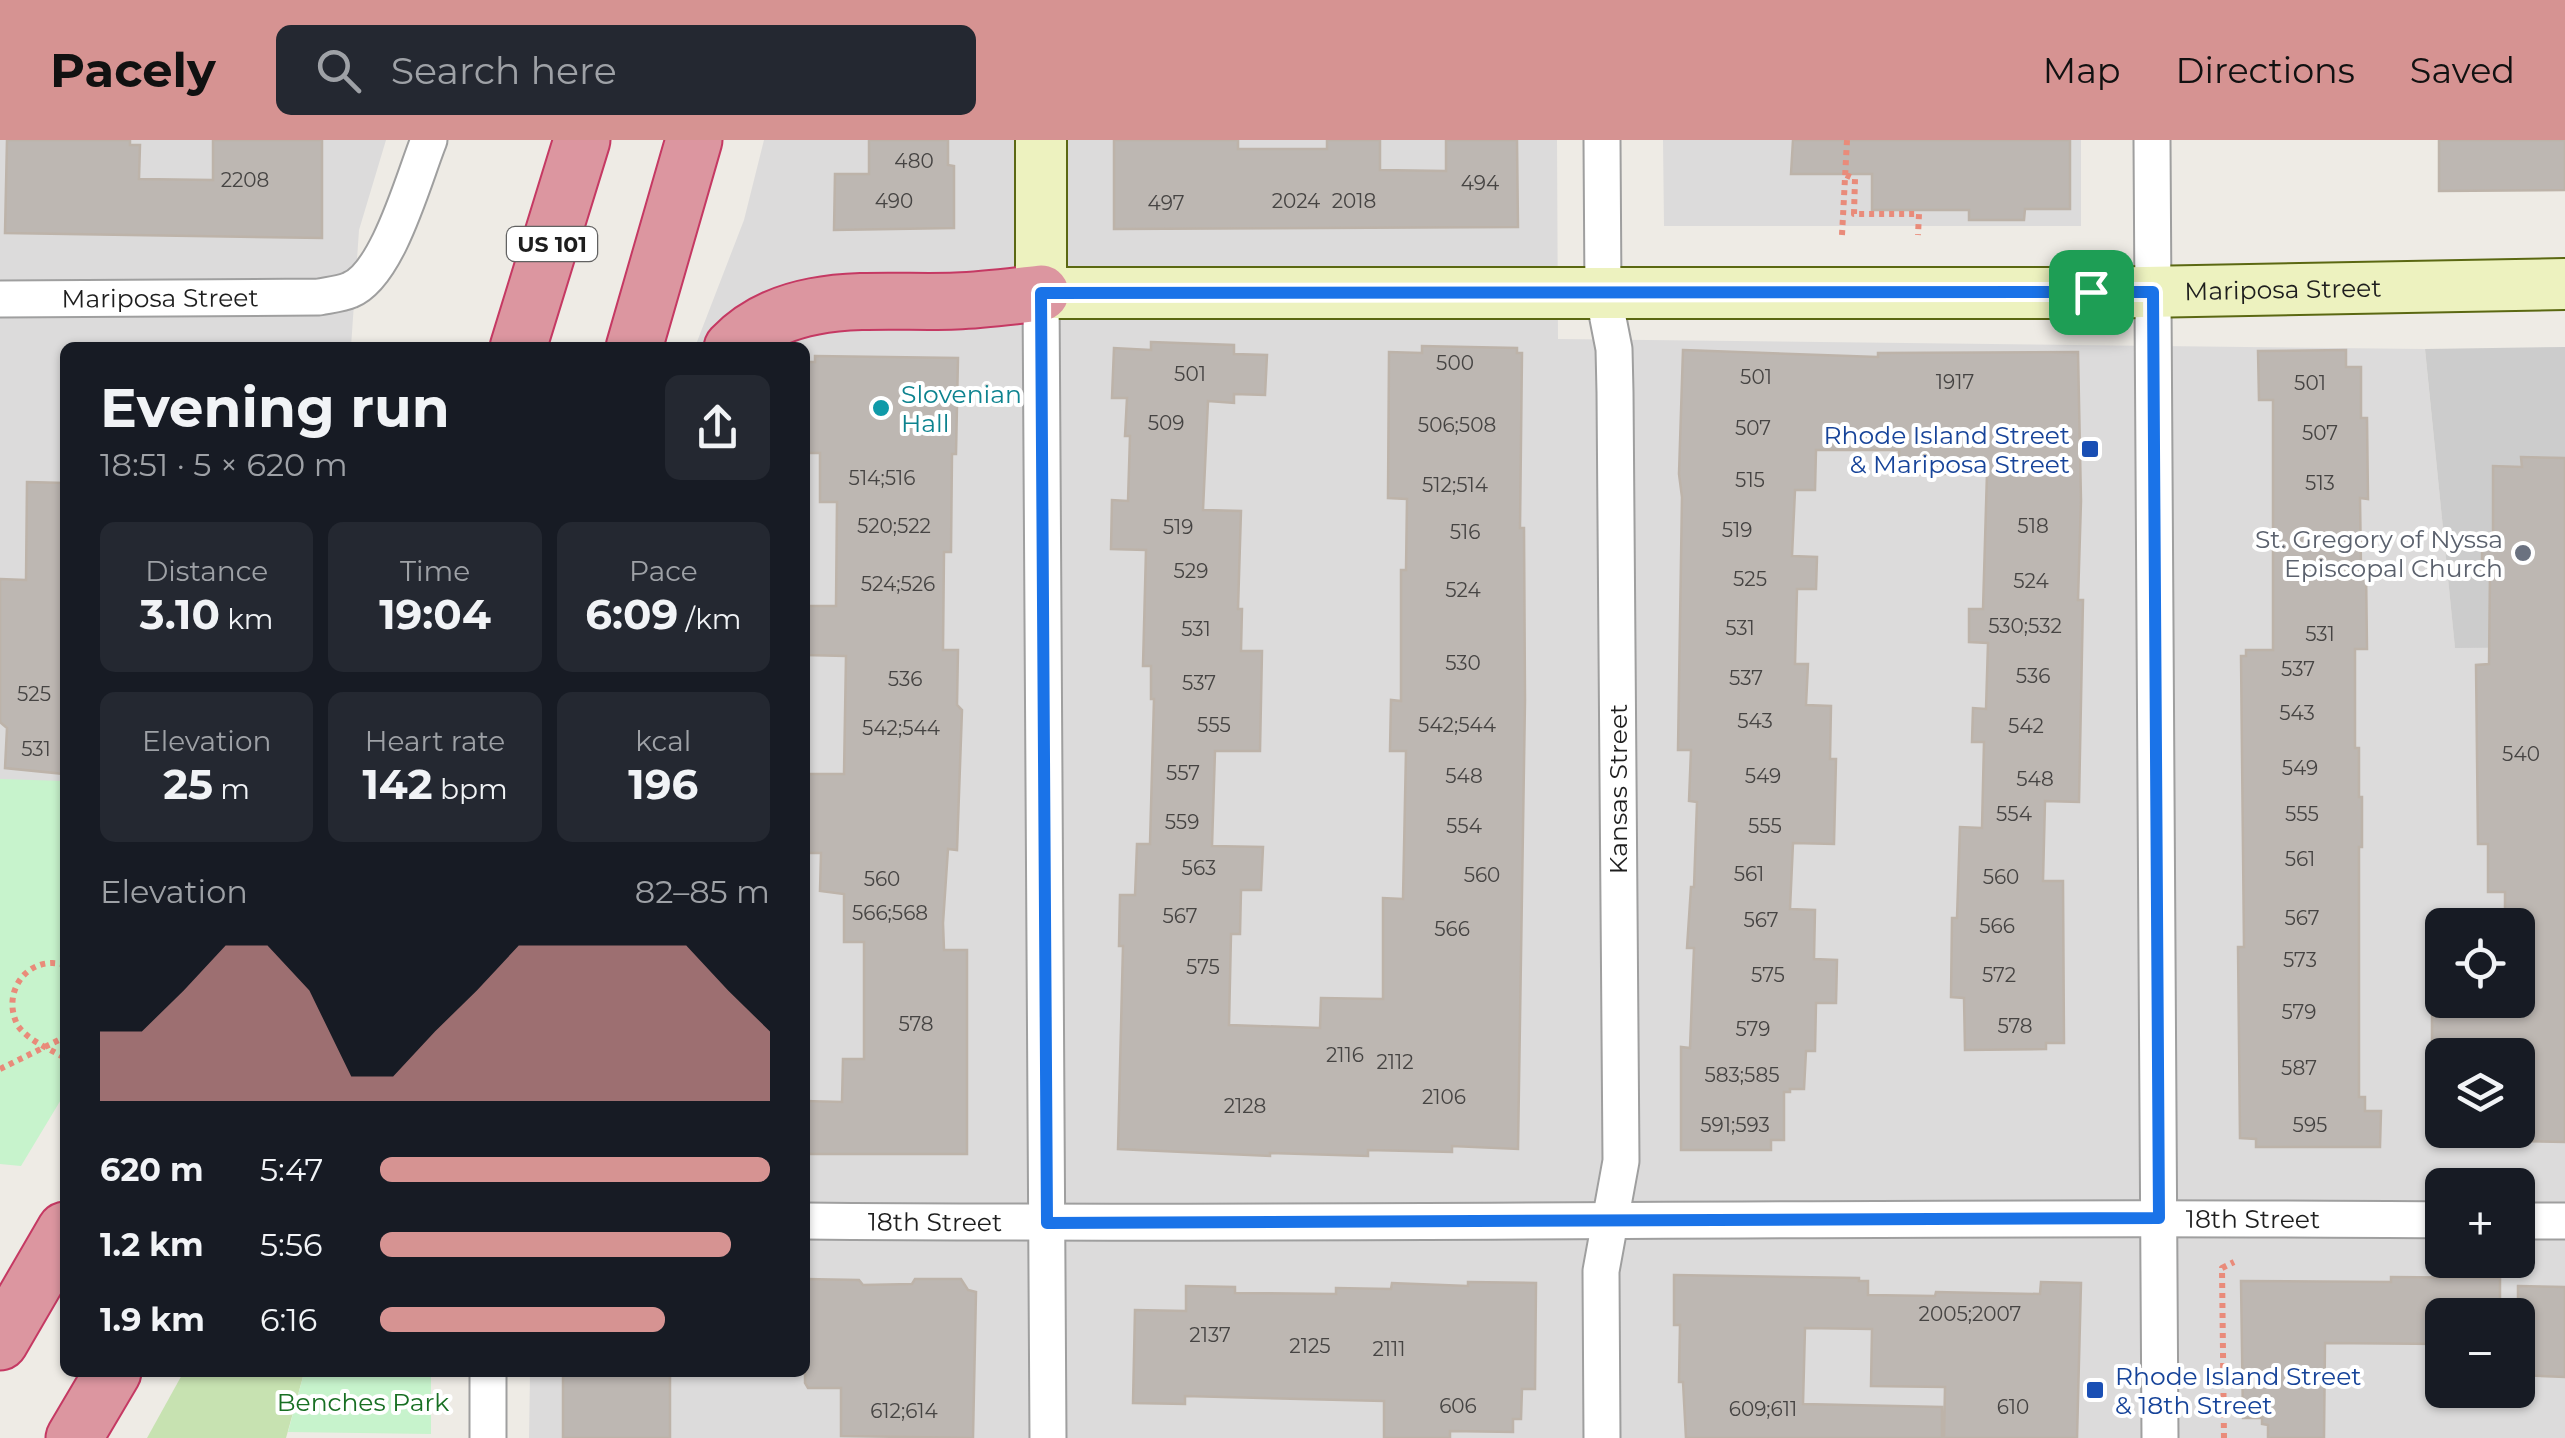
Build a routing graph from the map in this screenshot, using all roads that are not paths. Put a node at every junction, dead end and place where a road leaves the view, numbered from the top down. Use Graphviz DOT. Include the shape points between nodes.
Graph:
graph roads {
  1 [pos="429,140"];
  2 [pos="582,140"];
  3 [pos="694,140"];
  4 [pos="1040,140"];
  5 [pos="1602,140"];
  6 [pos="2152,140"];
  7 [pos="2565,284"];
  8 [pos="2153,292"];
  9 [pos="1041,293"];
  10 [pos="1604,293"];
  11 [pos="0,299"];
  12 [pos="520,342"];
  13 [pos="636,342"];
  14 [pos="737,342"];
  15 [pos="2159,1218"];
  16 [pos="1608,1220"];
  17 [pos="2425,1220"];
  18 [pos="810,1221"];
  19 [pos="2535,1221"];
  20 [pos="2565,1222"];
  21 [pos="1047,1223"];
  22 [pos="60,1239"];
  23 [pos="0,1342"];
  24 [pos="110,1377"];
  25 [pos="488,1377"];
  26 [pos="74,1438"];
  27 [pos="488,1438"];
  28 [pos="1048,1438"];
  29 [pos="1602,1438"];
  30 [pos="2160,1438"];
  1 -- 11 [label="street, Mariposa Street" via="387,247 352,290 319,296"];
  2 -- 12 [label="highway, US 101"];
  3 -- 13 [label="highway"];
  4 -- 9 [label="street"];
  5 -- 10 [label="street, Kansas Street"];
  6 -- 8 [label="street"];
  7 -- 8 [label="street, Mariposa Street"];
  8 -- 10 [label="street, Mariposa Street"];
  8 -- 15 [label="street"];
  9 -- 10 [label="street, Mariposa Street"];
  9 -- 14 [label="highway" via="815,306 774,318"];
  9 -- 21 [label="street"];
  10 -- 16 [label="street, Kansas Street" via="1615,378 1621,1161"];
  15 -- 16 [label="street, 18th Street"];
  15 -- 17 [label="street, 18th Street"];
  15 -- 30 [label="street"];
  16 -- 21 [label="street, 18th Street"];
  16 -- 29 [label="street, Kansas Street" via="1601,1272"];
  18 -- 21 [label="street, 18th Street"];
  19 -- 20 [label="street"];
  21 -- 28 [label="street"];
  22 -- 23 [label="highway"];
  24 -- 26 [label="highway"];
  25 -- 27 [label="street"];
}
